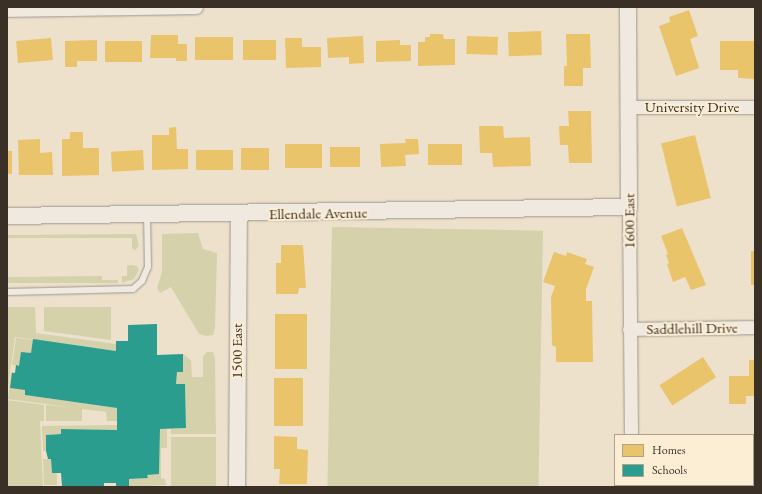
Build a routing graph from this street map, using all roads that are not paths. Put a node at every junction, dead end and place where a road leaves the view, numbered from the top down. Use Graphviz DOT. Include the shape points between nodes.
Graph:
graph roads {
  1 [pos="196,7"];
  2 [pos="628,7"];
  3 [pos="7,10"];
  4 [pos="629,107"];
  5 [pos="755,107"];
  6 [pos="629,207"];
  7 [pos="239,214"];
  8 [pos="147,215"];
  9 [pos="7,216"];
  10 [pos="7,292"];
  11 [pos="755,327"];
  12 [pos="630,329"];
  13 [pos="631,434"];
  14 [pos="237,487"];
  1 -- 3 [label="street"];
  2 -- 4 [label="street, 1600 East"];
  4 -- 5 [label="street, University Drive"];
  4 -- 6 [label="street, 1600 East"];
  6 -- 7 [label="street, Ellendale Avenue"];
  6 -- 12 [label="street, 1600 East"];
  7 -- 8 [label="street, Ellendale Avenue"];
  7 -- 14 [label="street, 1500 East"];
  8 -- 9 [label="street, Ellendale Avenue"];
  8 -- 10 [label="lane" via="148,267 142,281 133,289"];
  11 -- 12 [label="street, Saddlehill Drive"];
  12 -- 13 [label="street, 1600 East"];
}
